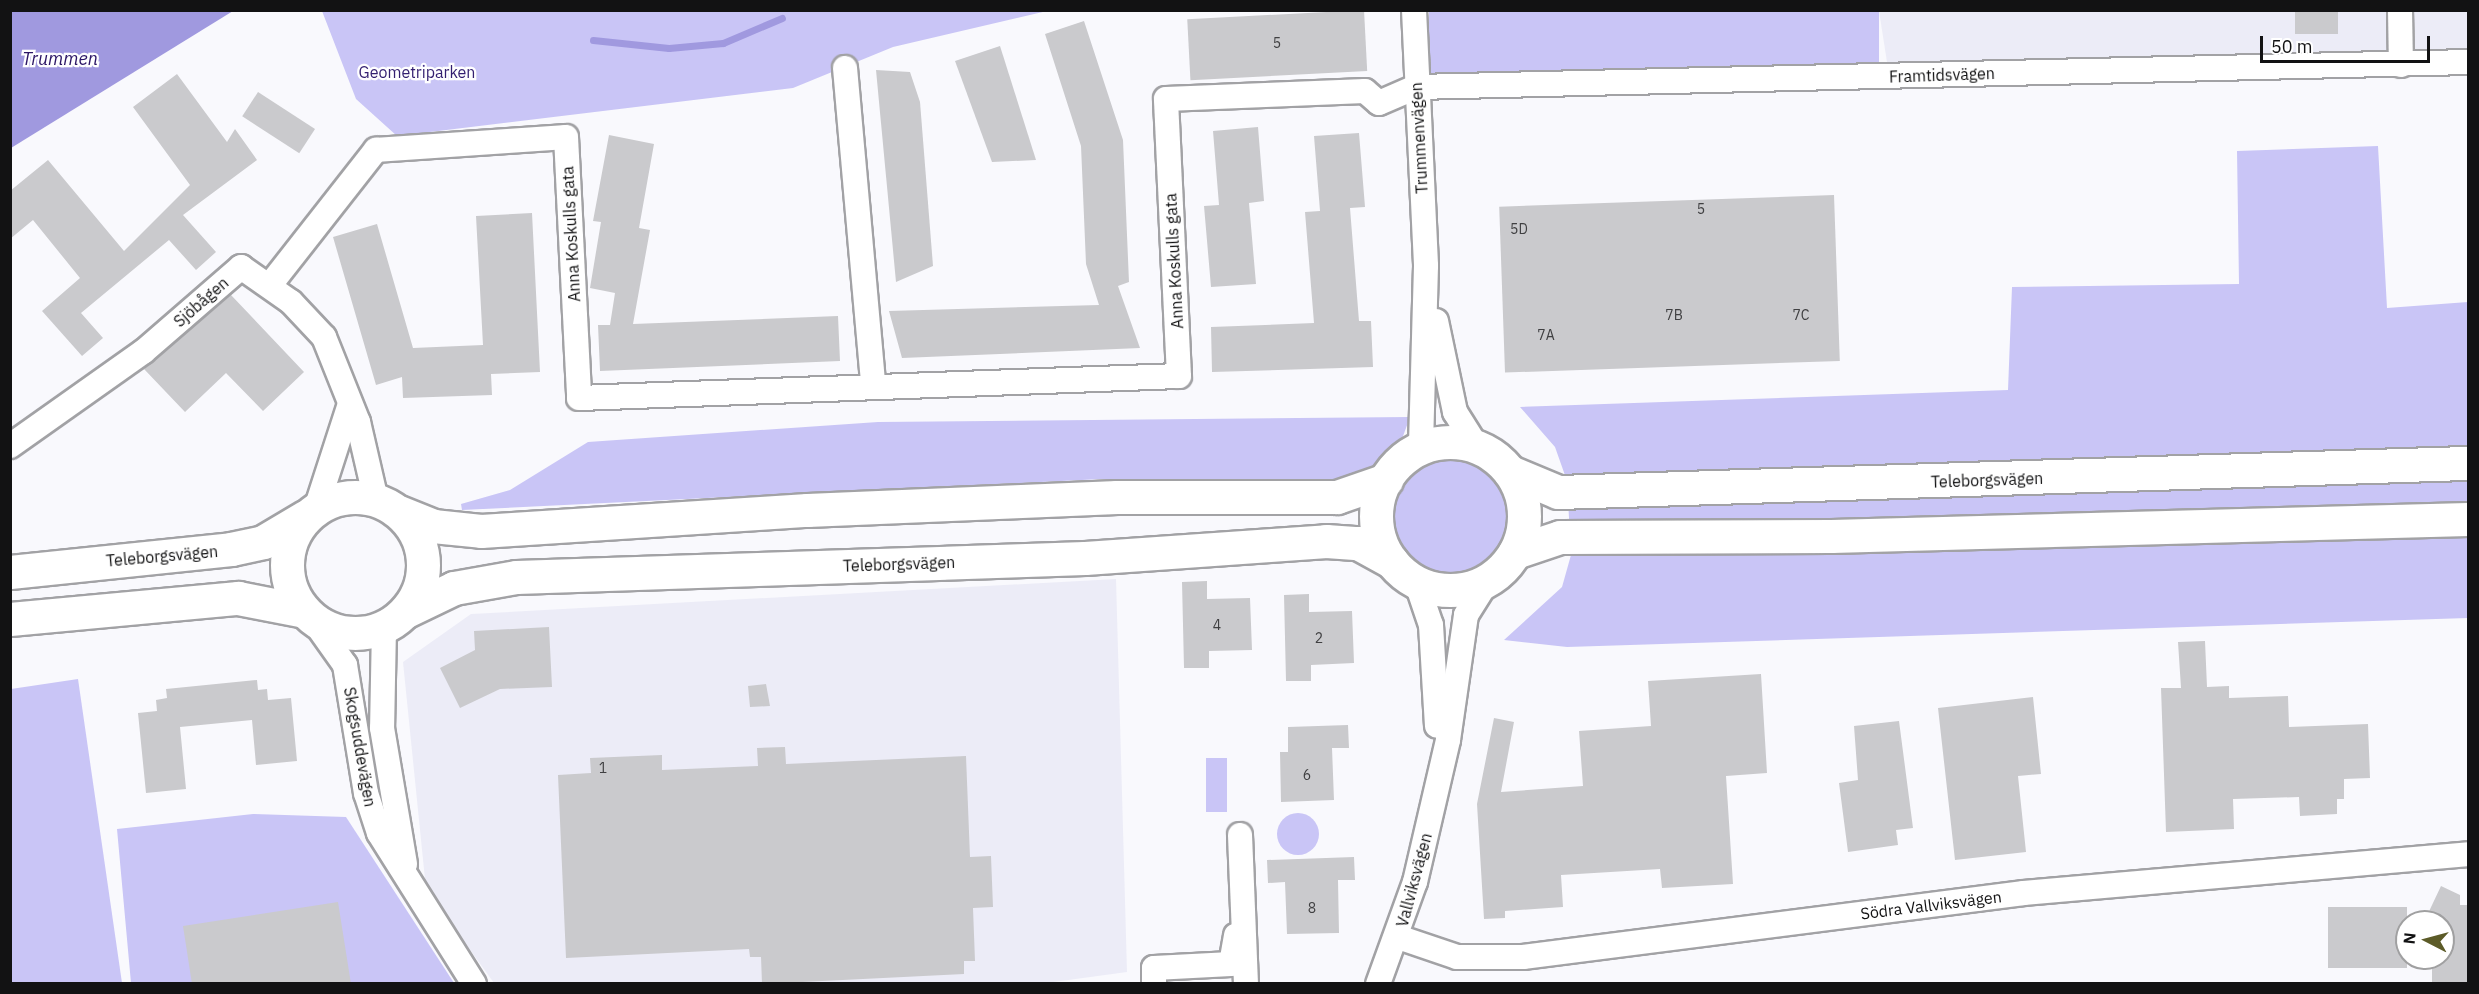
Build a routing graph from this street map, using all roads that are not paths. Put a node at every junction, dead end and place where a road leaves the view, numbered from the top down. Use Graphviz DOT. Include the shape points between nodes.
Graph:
graph roads {
  1 [pos="1414,10"];
  2 [pos="2400,10"];
  3 [pos="2469,62"];
  4 [pos="2401,65"];
  5 [pos="845,68"];
  6 [pos="1416,87"];
  7 [pos="1426,266"];
  8 [pos="270,285"];
  9 [pos="873,384"];
  10 [pos="349,407"];
  11 [pos="10,446"];
  12 [pos="1477,447"];
  13 [pos="1421,448"];
  14 [pos="2469,463"];
  15 [pos="1510,472"];
  16 [pos="1386,480"];
  17 [pos="387,506"];
  18 [pos="312,513"];
  19 [pos="2469,519"];
  20 [pos="1515,552"];
  21 [pos="10,572"];
  22 [pos="1404,572"];
  23 [pos="1488,580"];
  24 [pos="307,614"];
  25 [pos="10,619"];
  26 [pos="395,619"];
  27 [pos="1438,773"];
  28 [pos="1240,835"];
  29 [pos="2469,854"];
  30 [pos="409,878"];
  31 [pos="1236,935"];
  32 [pos="1398,937"];
  33 [pos="474,984"];
  34 [pos="1155,984"];
  35 [pos="1246,984"];
  36 [pos="1378,984"];
  1 -- 6 [label="street, Trummenvägen"];
  2 -- 4 [label="street"];
  3 -- 4 [label="street, Framtidsvägen"];
  4 -- 6 [label="street, Framtidsvägen"];
  5 -- 9 [label="street"];
  6 -- 7 [label="street, Trummenvägen"];
  6 -- 9 [label="street, Anna Koskulls gata" via="1379,103 1365,91 1166,99 1179,376"];
  7 -- 12 [label="street, Trummenvägen" via="1455,412"];
  7 -- 13 [label="street, Trummenvägen"];
  8 -- 9 [label="street, Anna Koskulls gata" via="376,150 566,137 579,398"];
  8 -- 10 [label="street, Sjöbågen" via="324,337"];
  8 -- 11 [label="street, Sjöbågen" via="241,267 143,352"];
  10 -- 17 [label="street, Sjöbågen" via="358,422"];
  10 -- 18 [label="street"];
  12 -- 13 [label="main road" via="1449,442"];
  12 -- 15 [label="main road"];
  13 -- 16 [label="main road"];
  14 -- 15 [label="main road, Teleborgsvägen" via="1558,492"];
  15 -- 20 [label="main road" via="1524,512"];
  16 -- 17 [label="main road" via="1337,497 1118,497 807,510 481,531 433,526"];
  16 -- 22 [label="main road" via="1377,522"];
  17 -- 18 [label="main road" via="339,498"];
  17 -- 26 [label="main road" via="416,533 424,560 420,587"];
  18 -- 21 [label="main road, Teleborgsvägen" via="263,542 231,549"];
  18 -- 24 [label="main road" via="290,546 287,569"];
  19 -- 20 [label="main road" via="1831,536 1560,537"];
  20 -- 23 [label="main road"];
  22 -- 23 [label="main road" via="1452,590"];
  22 -- 26 [label="main road, Teleborgsvägen" via="1358,543 1326,541 1085,558 516,577 454,588"];
  22 -- 27 [label="street, Vallviksvägen" via="1431,625 1436,665"];
  23 -- 27 [label="street, Vallviksvägen" via="1464,621"];
  24 -- 25 [label="main road" via="238,598"];
  24 -- 26 [label="main road" via="352,634"];
  24 -- 30 [label="street, Skogsuddevägen" via="345,665 369,807 379,833"];
  26 -- 30 [label="street, Skogsuddevägen" via="382,728"];
  27 -- 32 [label="street, Vallviksvägen"];
  28 -- 35 [label="street"];
  29 -- 32 [label="street, Södra Vallviksvägen" via="2046,890 1523,957 1457,957"];
  30 -- 33 [label="street, Skogsuddevägen"];
  31 -- 34 [label="street" via="1231,964 1154,968"];
  32 -- 36 [label="street, Vallviksvägen"];
}
